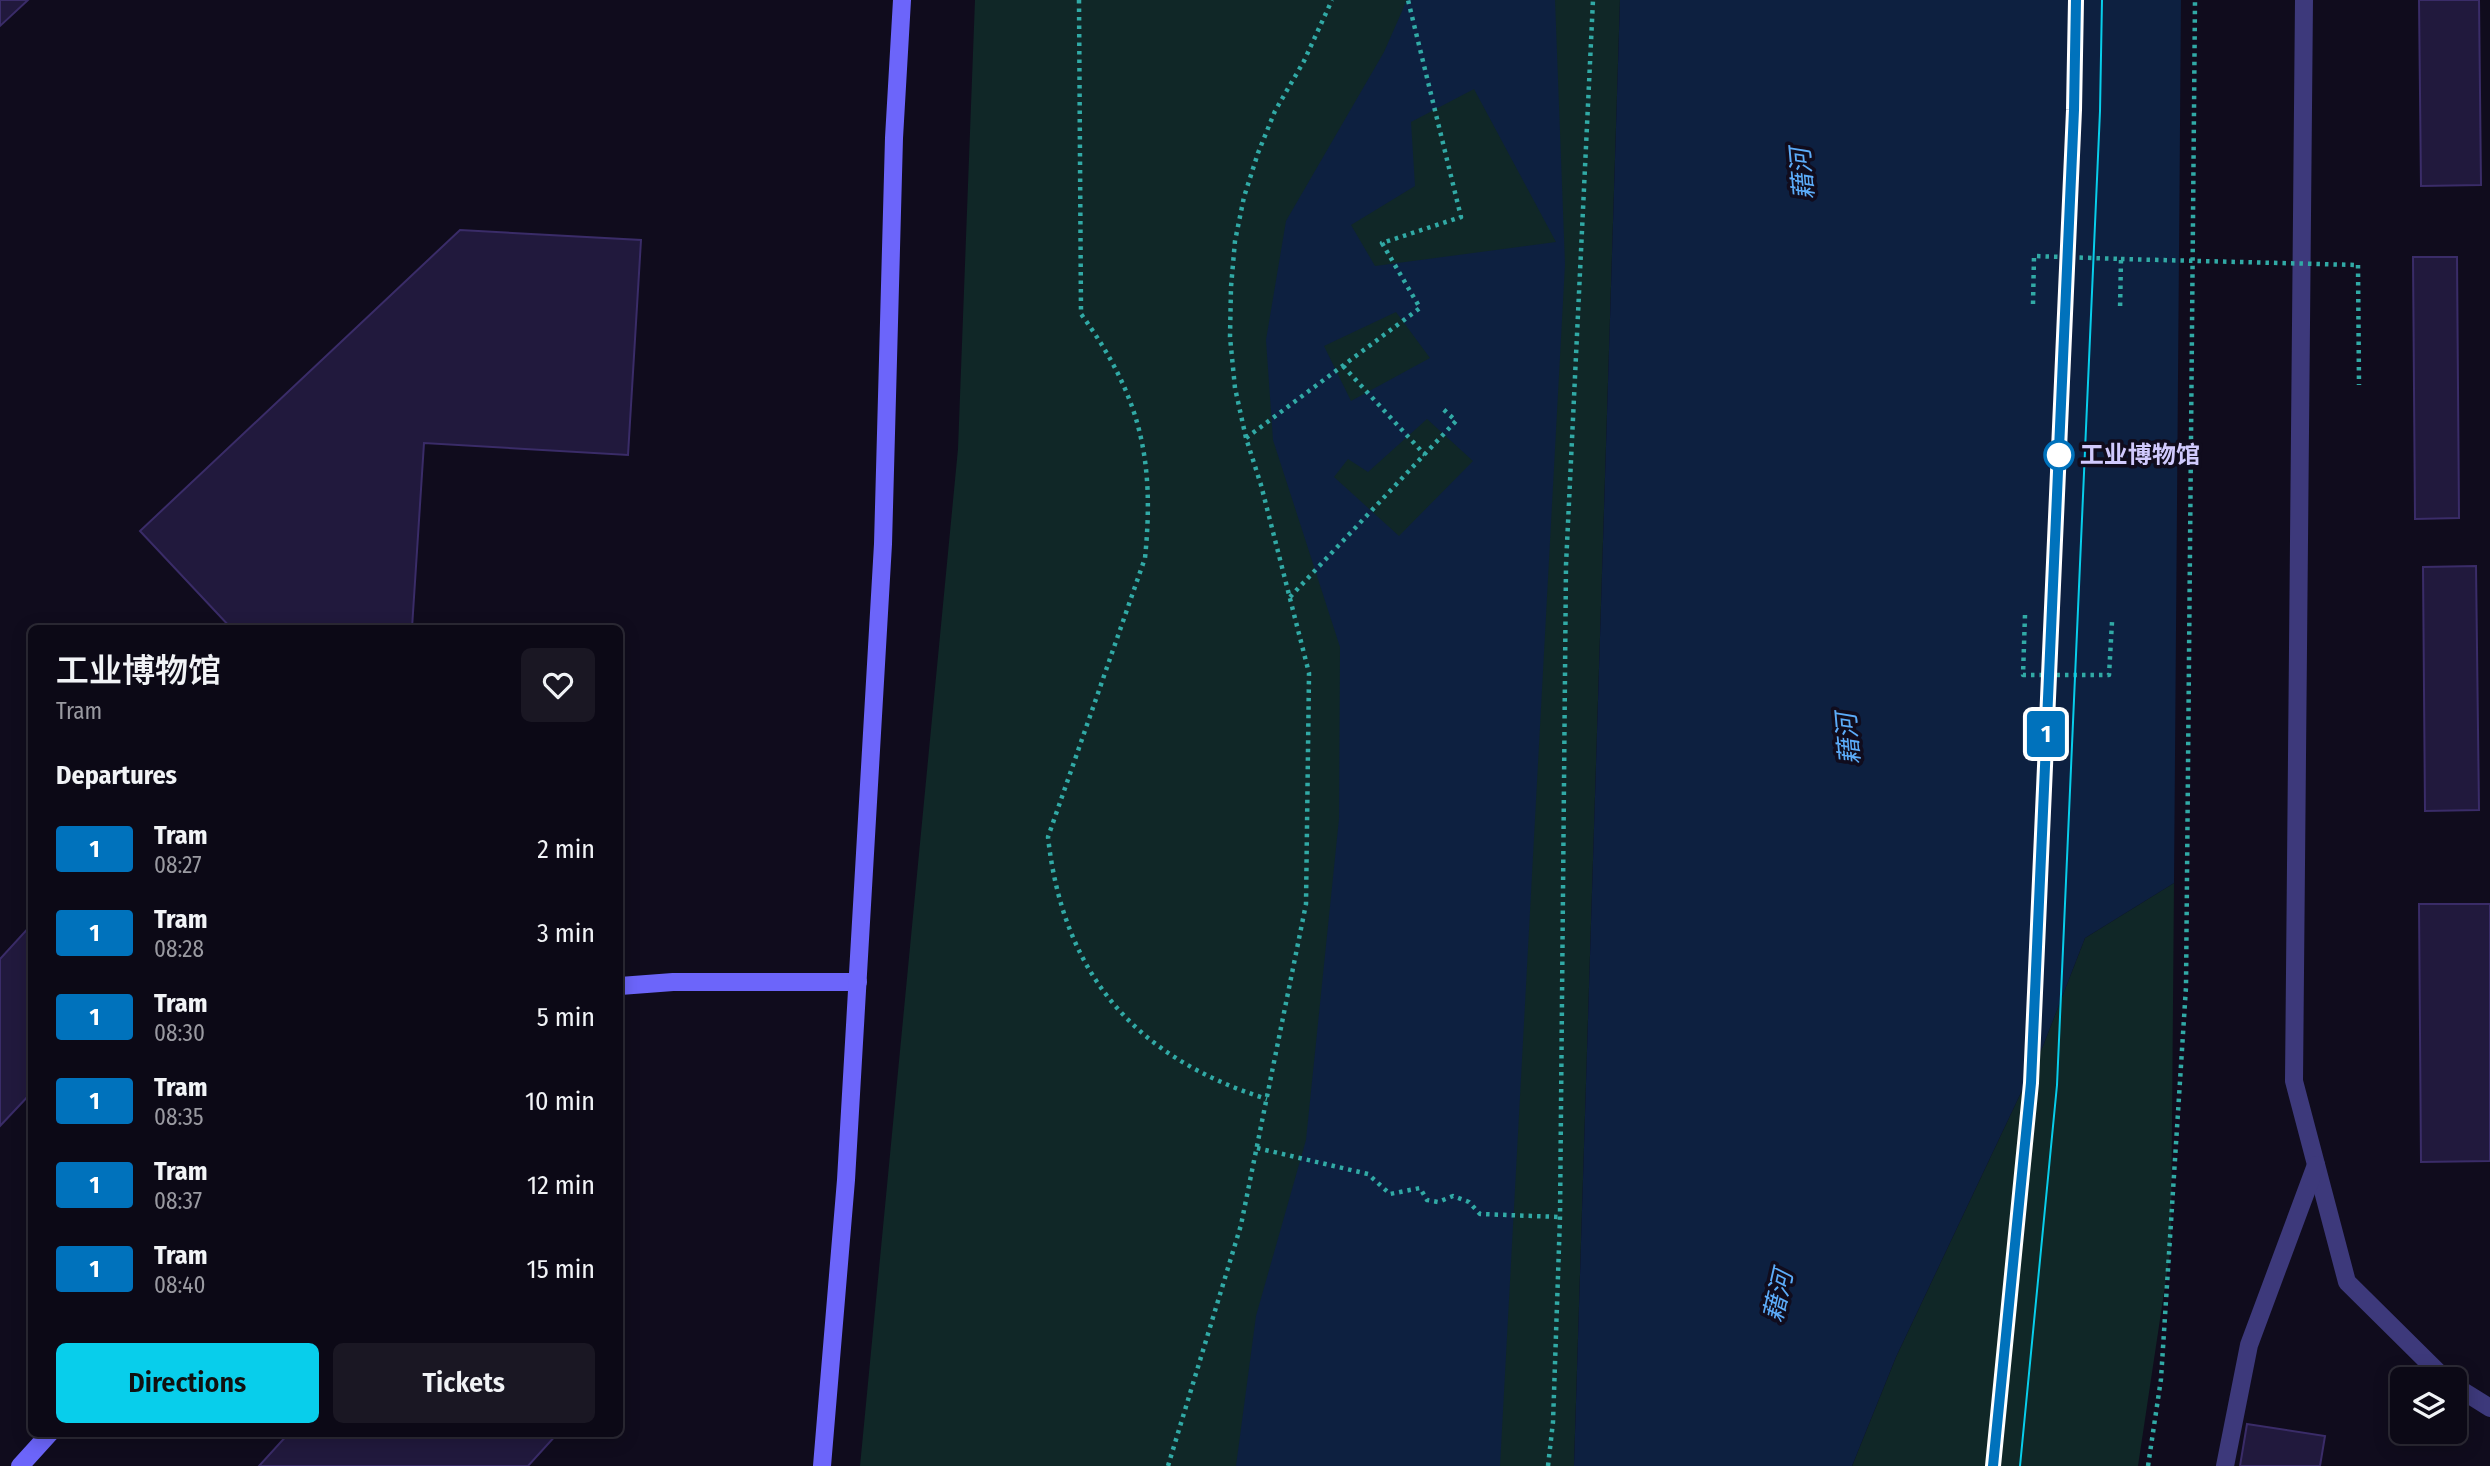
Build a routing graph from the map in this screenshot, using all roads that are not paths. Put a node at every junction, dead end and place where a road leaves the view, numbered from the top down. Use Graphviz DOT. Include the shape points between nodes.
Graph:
graph roads {
  1 [pos="902,0"];
  2 [pos="2304,0"];
  3 [pos="858,982"];
  4 [pos="623,986"];
  5 [pos="2316,1165"];
  6 [pos="2433,1367"];
  7 [pos="2467,1394"];
  8 [pos="2490,1408"];
  9 [pos="46,1437"];
  10 [pos="20,1466"];
  11 [pos="822,1466"];
  12 [pos="2225,1466"];
  1 -- 3 [label="main road" via="883,544"];
  2 -- 5 [label="street" via="2294,1081"];
  3 -- 4 [label="main road"];
  3 -- 11 [label="main road"];
  5 -- 6 [label="street" via="2347,1282"];
  5 -- 12 [label="street" via="2249,1345"];
  7 -- 8 [label="street"];
  9 -- 10 [label="main road"];
}
